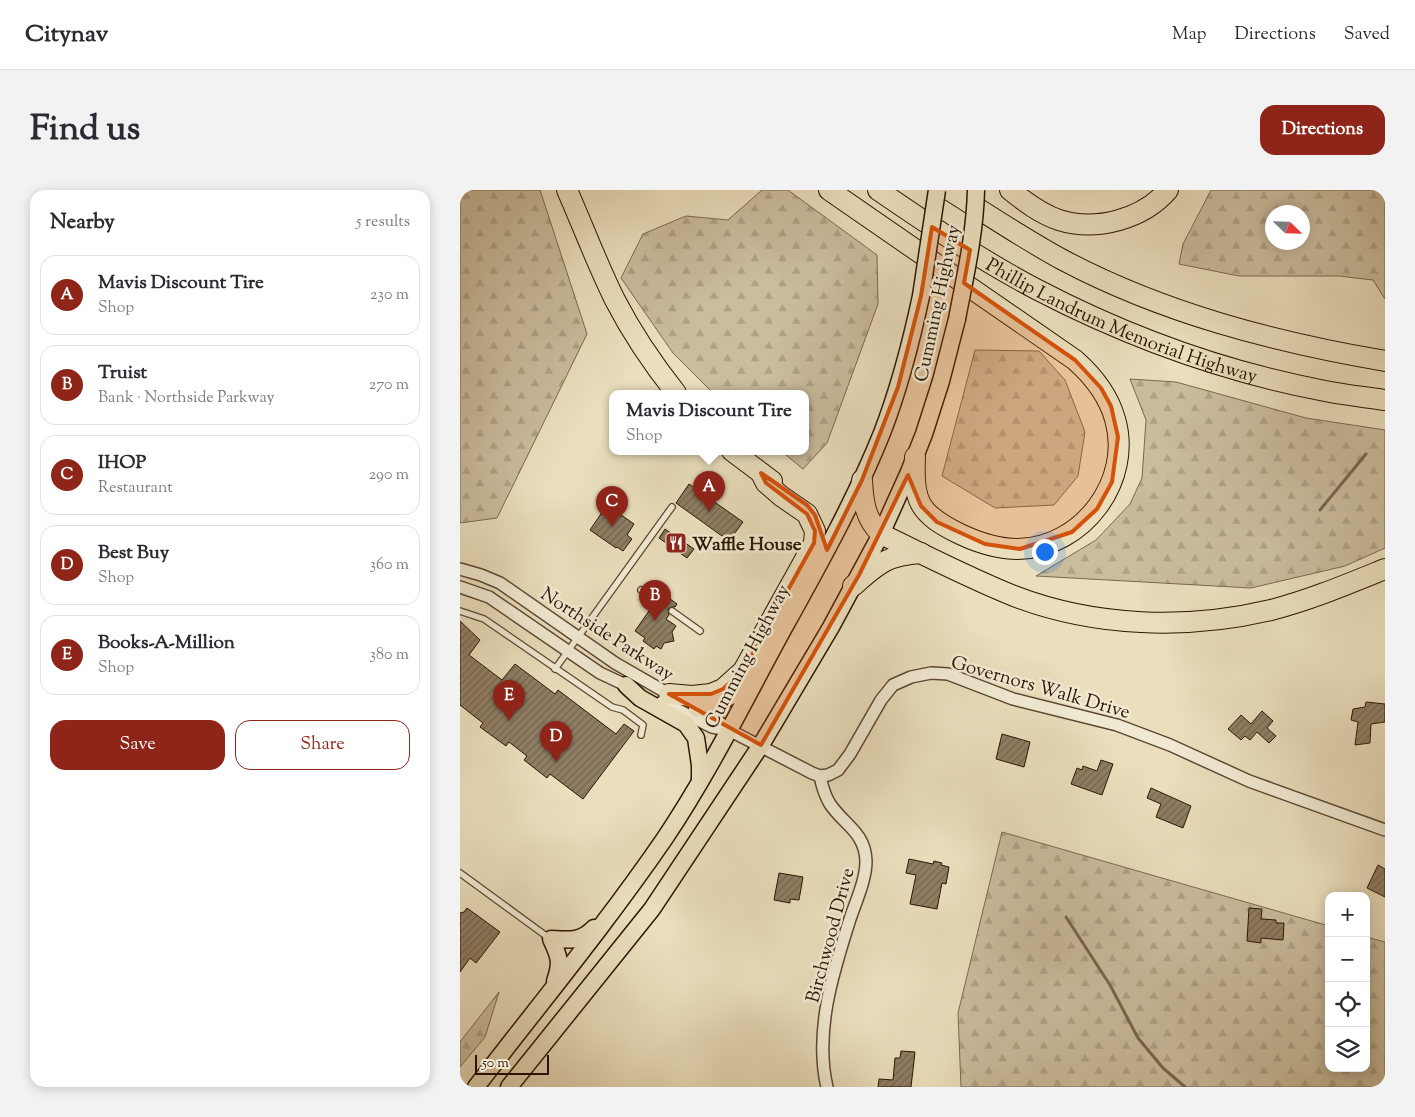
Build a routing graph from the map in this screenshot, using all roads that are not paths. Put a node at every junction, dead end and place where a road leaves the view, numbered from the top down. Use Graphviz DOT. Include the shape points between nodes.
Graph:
graph roads {
  1 [pos="567,190"];
  2 [pos="829,190"];
  3 [pos="878,190"];
  4 [pos="936,190"];
  5 [pos="949,190"];
  6 [pos="976,190"];
  7 [pos="1010,190"];
  8 [pos="1168,190"];
  9 [pos="1385,361"];
  10 [pos="674,390"];
  11 [pos="1385,400"];
  12 [pos="737,455"];
  13 [pos="915,457"];
  14 [pos="761,473"];
  15 [pos="862,480"];
  16 [pos="672,507"];
  17 [pos="881,534"];
  18 [pos="921,553"];
  19 [pos="819,563"];
  20 [pos="460,569"];
  21 [pos="1385,569"];
  22 [pos="853,586"];
  23 [pos="460,587"];
  24 [pos="641,590"];
  25 [pos="660,603"];
  26 [pos="460,611"];
  27 [pos="672,611"];
  28 [pos="700,631"];
  29 [pos="578,638"];
  30 [pos="568,651"];
  31 [pos="556,669"];
  32 [pos="758,675"];
  33 [pos="626,685"];
  34 [pos="669,694"];
  35 [pos="697,709"];
  36 [pos="729,730"];
  37 [pos="641,735"];
  38 [pos="761,745"];
  39 [pos="820,776"];
  40 [pos="700,781"];
  41 [pos="1385,830"];
  42 [pos="460,873"];
  43 [pos="616,906"];
  44 [pos="551,939"];
  45 [pos="554,985"];
  46 [pos="476,1087"];
  47 [pos="509,1087"];
  48 [pos="827,1087"];
  1 -- 10 [label="highway" via="632,331"];
  2 -- 13 [label="highway" via="1074,360 1101,388 1116,420 1116,467 1106,496 1072,532 1040,546 1002,548 970,539 937,522 928,515 916,495"];
  3 -- 11 [label="highway, Phillip Landrum Memorial Highway" via="1002,270 1133,334 1273,379"];
  4 -- 15 [label="main road, Cumming Highway, bridge" via="921,296 910,343 882,433"];
  5 -- 9 [label="highway, Phillip Landrum Memorial Highway" via="1064,260 1168,305 1276,340"];
  6 -- 13 [label="main road, Cumming Highway, bridge" via="969,256 957,319"];
  7 -- 8 [label="highway" via="1058,220 1085,224 1113,221 1139,212"];
  12 -- 14 [label="highway"];
  13 -- 17 [label="main road, Cumming Highway"];
  14 -- 19 [label="highway" via="795,495 815,515 820,530"];
  14 -- 34 [label="highway" via="766,483 780,496 807,514 815,531 814,543 743,671 723,689 711,694"];
  15 -- 17 [label="highway" via="866,512"];
  15 -- 19 [label="main road, Cumming Highway"];
  16 -- 29 [label="lane"];
  17 -- 18 [label="highway"];
  17 -- 22 [label="main road, Cumming Highway"];
  18 -- 21 [label="highway" via="1038,604 1090,616 1142,622 1191,622 1245,616 1300,601"];
  18 -- 22 [label="highway" via="880,562"];
  19 -- 32 [label="main road, Cumming Highway"];
  20 -- 29 [label="street, Northside Parkway" via="500,583"];
  22 -- 38 [label="main road, Cumming Highway"];
  23 -- 30 [label="street, Northside Parkway" via="489,597"];
  24 -- 25 [label="lane"];
  26 -- 31 [label="lane" via="484,619"];
  27 -- 28 [label="lane"];
  29 -- 30 [label="lane"];
  29 -- 34 [label="street, Northside Parkway"];
  30 -- 31 [label="lane"];
  30 -- 33 [label="street, Northside Parkway" via="600,673"];
  31 -- 37 [label="lane" via="643,725"];
  32 -- 35 [label="main road" via="731,696 712,706"];
  32 -- 36 [label="main road, Cumming Highway"];
  33 -- 36 [label="street, Northside Parkway" via="712,727"];
  33 -- 40 [label="main road" via="640,698 686,724 696,738"];
  34 -- 35 [label="street, Northside Parkway"];
  35 -- 36 [label="street, Northside Parkway" via="713,716"];
  36 -- 38 [label="street"];
  36 -- 40 [label="main road, Cumming Highway"];
  38 -- 39 [label="street"];
  38 -- 47 [label="main road, Cumming Highway" via="652,909"];
  39 -- 41 [label="street, Governors Walk Drive" via="838,770 893,685 911,677 948,674 1013,699 1117,725 1170,745 1249,782"];
  39 -- 48 [label="street, Birchwood Drive" via="831,805 860,838 866,863 828,998 822,1043"];
  40 -- 43 [label="main road, Cumming Highway" via="665,838"];
  42 -- 44 [label="lane"];
  43 -- 44 [label="main road" via="588,935 578,940"];
  43 -- 45 [label="main road, Cumming Highway"];
  44 -- 45 [label="main road" via="560,967"];
  45 -- 46 [label="main road, Cumming Highway"];
}
